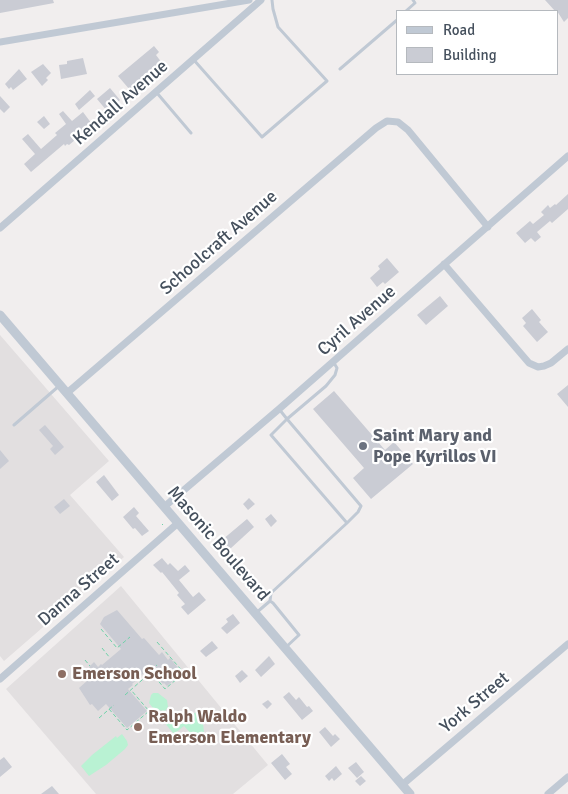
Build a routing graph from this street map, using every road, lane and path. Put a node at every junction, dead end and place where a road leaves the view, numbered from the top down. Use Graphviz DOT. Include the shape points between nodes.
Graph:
graph roads {
  1 [pos="249,0"];
  2 [pos="261,0"];
  3 [pos="272,0"];
  4 [pos="420,0"];
  5 [pos="414,2"];
  6 [pos="396,21"];
  7 [pos="0,42"];
  8 [pos="193,59"];
  9 [pos="340,69"];
  10 [pos="156,92"];
  11 [pos="191,133"];
  12 [pos="568,156"];
  13 [pos="488,227"];
  14 [pos="0,228"];
  15 [pos="444,264"];
  16 [pos="2,320"];
  17 [pos="568,349"];
  18 [pos="333,361"];
  19 [pos="60,385"];
  20 [pos="67,394"];
  21 [pos="278,409"];
  22 [pos="287,419"];
  23 [pos="14,425"];
  24 [pos="164,506"];
  25 [pos="178,523"];
  26 [pos="347,523"];
  27 [pos="270,601"];
  28 [pos="256,614"];
  29 [pos="101,629"];
  30 [pos="130,637"];
  31 [pos="157,642"];
  32 [pos="568,644"];
  33 [pos="102,648"];
  34 [pos="285,648"];
  35 [pos="110,658"];
  36 [pos="85,660"];
  37 [pos="157,665"];
  38 [pos="90,666"];
  39 [pos="79,668"];
  40 [pos="151,672"];
  41 [pos="86,676"];
  42 [pos="0,679"];
  43 [pos="131,690"];
  44 [pos="124,696"];
  45 [pos="114,705"];
  46 [pos="109,709"];
  47 [pos="99,718"];
  48 [pos="568,777"];
  49 [pos="402,785"];
  50 [pos="410,794"];
  51 [pos="548,794"];
  1 -- 7 [label="street"];
  2 -- 8 [label="street, Kendall Avenue"];
  3 -- 8 [label="lane" via="278,27 327,81 262,137"];
  4 -- 5 [label="lane"];
  6 -- 9 [label="lane"];
  8 -- 10 [label="street, Kendall Avenue"];
  10 -- 11 [label="lane"];
  10 -- 14 [label="street, Kendall Avenue"];
  12 -- 13 [label="street, Cyril Avenue"];
  13 -- 15 [label="street, Cyril Avenue"];
  13 -- 20 [label="street, Schoolcraft Avenue" via="408,130 398,122 387,121"];
  15 -- 17 [label="street" via="528,363 544,366"];
  15 -- 18 [label="street, Cyril Avenue"];
  16 -- 19 [label="street, Masonic Boulevard"];
  18 -- 21 [label="street, Cyril Avenue"];
  18 -- 22 [label="lane" via="335,375"];
  19 -- 20 [label="street, Masonic Boulevard"];
  19 -- 23 [label="lane"];
  20 -- 24 [label="street, Masonic Boulevard"];
  21 -- 22 [label="lane"];
  21 -- 24 [label="street, Cyril Avenue"];
  22 -- 26 [label="lane" via="361,506"];
  22 -- 26 [label="lane" via="271,435"];
  24 -- 25 [label="street, Masonic Boulevard"];
  25 -- 28 [label="street, Masonic Boulevard"];
  25 -- 42 [label="street, Danna Street"];
  26 -- 27 [label="lane" via="271,593"];
  27 -- 28 [label="lane"];
  27 -- 34 [label="lane" via="299,635"];
  28 -- 34 [label="street, Masonic Boulevard"];
  29 -- 30 [label="path" via="117,648"];
  31 -- 40 [label="path" via="184,673 166,689"];
  32 -- 49 [label="street, York Street"];
  33 -- 35 [label="path"];
  34 -- 49 [label="street, Masonic Boulevard"];
  36 -- 38 [label="path"];
  37 -- 40 [label="path"];
  39 -- 41 [label="path"];
  40 -- 43 [label="path"];
  43 -- 44 [label="path"];
  43 -- 46 [label="path" via="149,711 127,730"];
  45 -- 46 [label="path"];
  46 -- 47 [label="path"];
  48 -- 51 [label="street"];
  49 -- 50 [label="street, Masonic Boulevard"];
}
